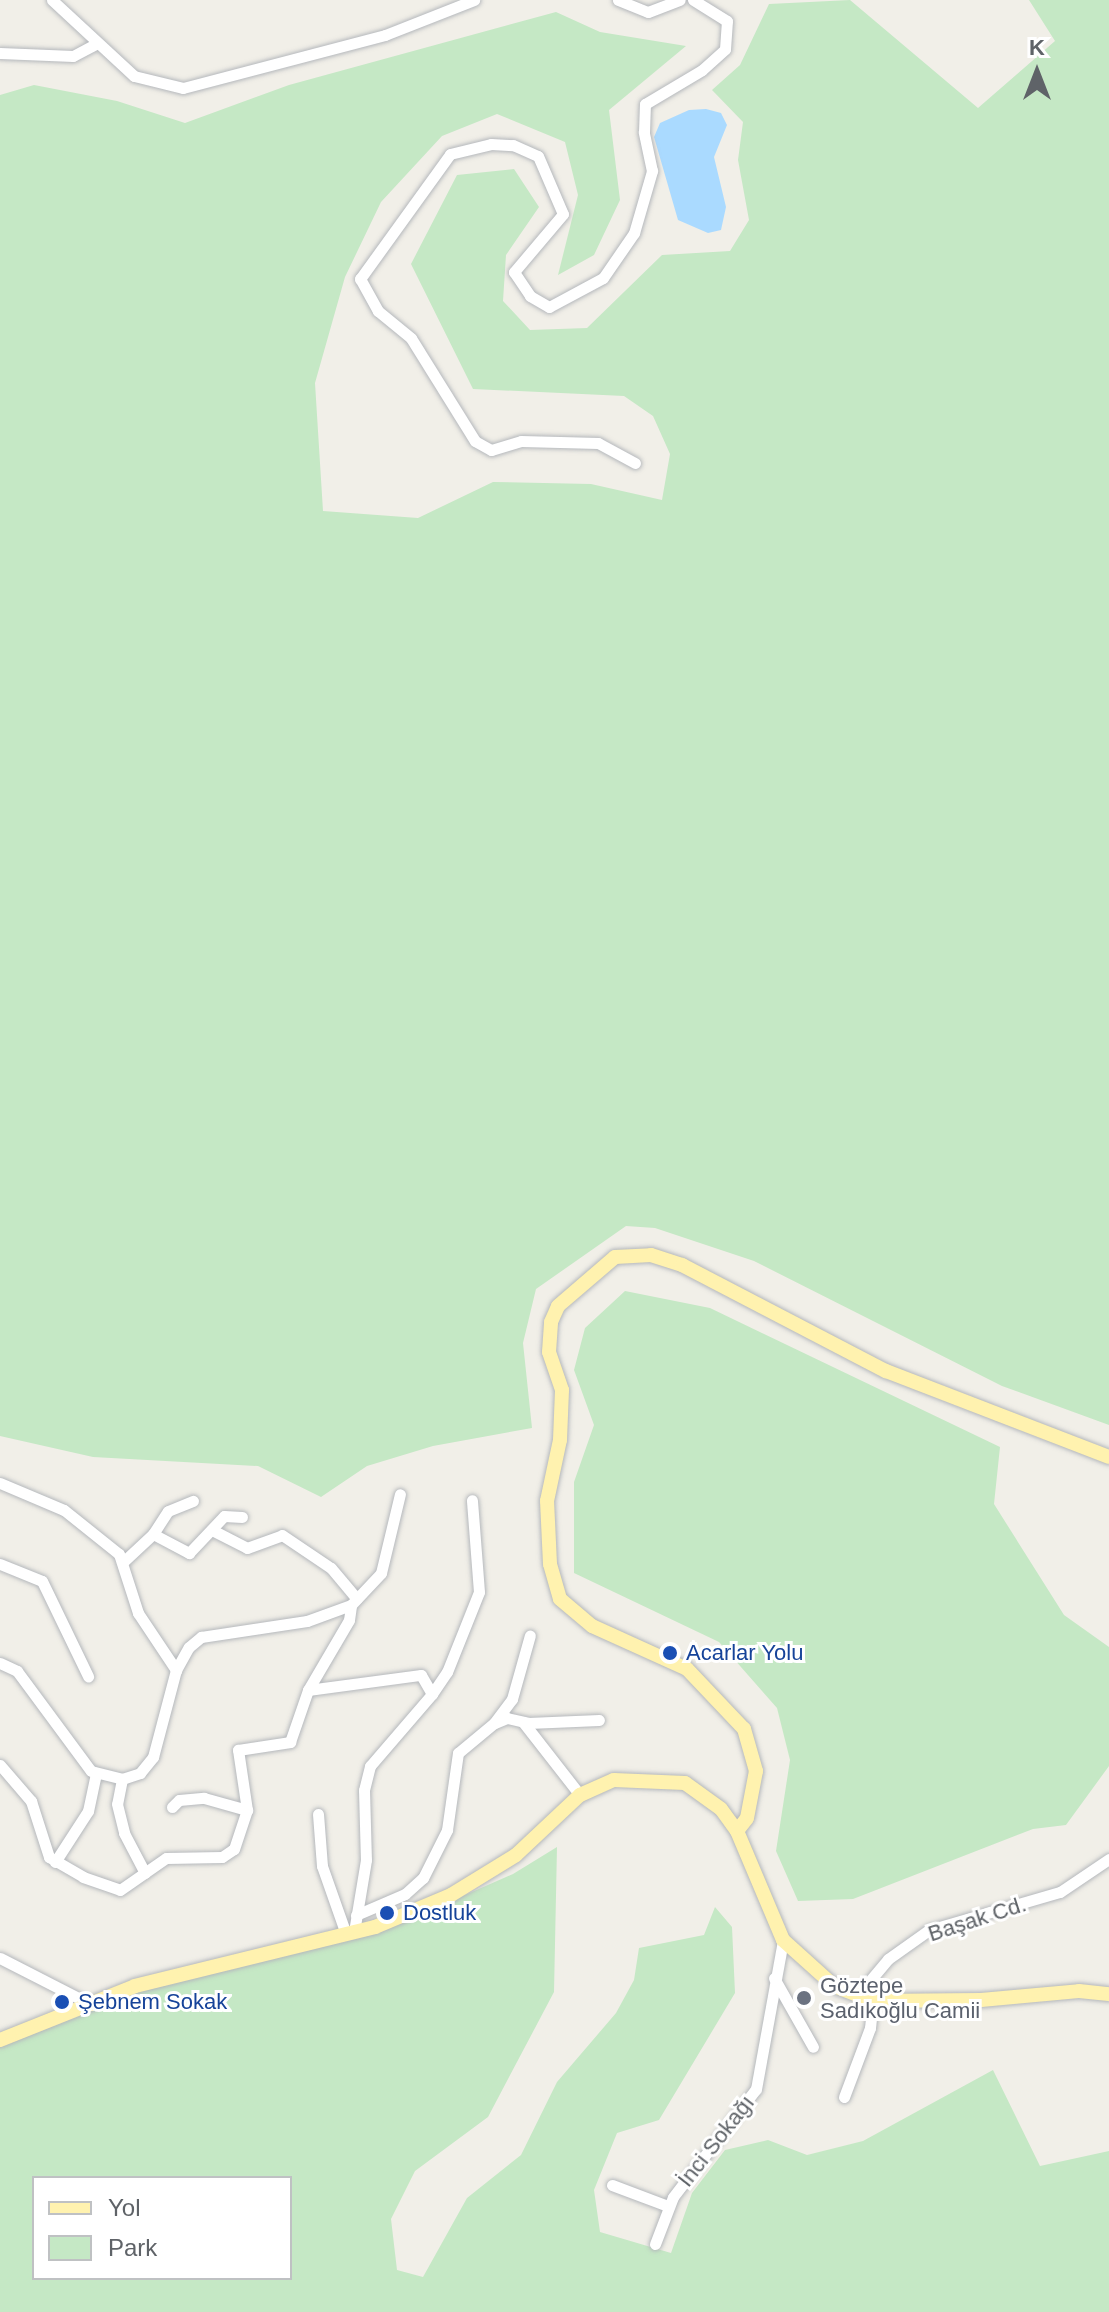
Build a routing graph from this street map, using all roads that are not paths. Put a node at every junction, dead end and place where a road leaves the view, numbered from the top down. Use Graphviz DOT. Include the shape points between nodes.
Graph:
graph roads {
  1 [pos="52,0"];
  2 [pos="474,0"];
  3 [pos="680,0"];
  4 [pos="693,0"];
  5 [pos="620,1"];
  6 [pos="97,43"];
  7 [pos="0,53"];
  8 [pos="635,463"];
  9 [pos="1109,1457"];
  10 [pos="0,1483"];
  11 [pos="400,1494"];
  12 [pos="472,1500"];
  13 [pos="193,1501"];
  14 [pos="242,1517"];
  15 [pos="214,1531"];
  16 [pos="153,1534"];
  17 [pos="123,1562"];
  18 [pos="0,1564"];
  19 [pos="354,1602"];
  20 [pos="530,1635"];
  21 [pos="0,1663"];
  22 [pos="176,1670"];
  23 [pos="88,1676"];
  24 [pos="308,1690"];
  25 [pos="432,1694"];
  26 [pos="599,1720"];
  27 [pos="523,1722"];
  28 [pos="494,1723"];
  29 [pos="0,1765"];
  30 [pos="96,1773"];
  31 [pos="122,1779"];
  32 [pos="580,1795"];
  33 [pos="172,1807"];
  34 [pos="247,1810"];
  35 [pos="318,1814"];
  36 [pos="737,1831"];
  37 [pos="1109,1859"];
  38 [pos="55,1862"];
  39 [pos="145,1873"];
  40 [pos="356,1915"];
  41 [pos="350,1933"];
  42 [pos="783,1940"];
  43 [pos="0,1958"];
  44 [pos="773,1978"];
  45 [pos="1109,1994"];
  46 [pos="857,1996"];
  47 [pos="873,2001"];
  48 [pos="92,2005"];
  49 [pos="0,2040"];
  50 [pos="813,2047"];
  51 [pos="844,2097"];
  52 [pos="612,2185"];
  53 [pos="668,2206"];
  54 [pos="655,2244"];
  1 -- 6 [label="street"];
  2 -- 6 [label="street" via="363,42 292,56 183,88 144,81"];
  3 -- 5 [label="street" via="648,12"];
  4 -- 8 [label="street" via="727,21 725,49 702,70 645,104 652,171 634,233 603,278 549,307 530,296 514,272 563,214 538,156 513,145 491,144 450,154 360,279 378,311 411,338 475,441 491,450 521,441 598,443"];
  6 -- 7 [label="street" via="73,56"];
  9 -- 36 [label="main road" via="886,1371 682,1265 651,1255 615,1257 558,1306 549,1352 562,1390 560,1440 547,1501 550,1564 560,1599 592,1626 687,1669 744,1729 756,1771 747,1818"];
  10 -- 17 [label="street" via="64,1510"];
  11 -- 19 [label="street" via="381,1573"];
  12 -- 25 [label="street" via="479,1592 447,1672"];
  13 -- 16 [label="street" via="168,1511"];
  14 -- 15 [label="street" via="224,1516"];
  15 -- 16 [label="street" via="184,1553"];
  15 -- 19 [label="street" via="247,1548 282,1535 331,1568"];
  16 -- 17 [label="street"];
  17 -- 22 [label="street" via="138,1613"];
  18 -- 23 [label="street" via="42,1581"];
  19 -- 22 [label="street" via="307,1621 201,1637"];
  19 -- 24 [label="street"];
  20 -- 28 [label="street" via="512,1699"];
  21 -- 30 [label="street" via="17,1671 59,1733"];
  22 -- 31 [label="street" via="153,1757 140,1773"];
  24 -- 25 [label="street" via="421,1675"];
  24 -- 34 [label="street" via="290,1742 238,1750"];
  25 -- 40 [label="street" via="370,1766 364,1790 366,1860"];
  26 -- 27 [label="street"];
  27 -- 28 [label="street" via="507,1718"];
  27 -- 32 [label="street"];
  28 -- 40 [label="street" via="458,1753 447,1830 423,1878 405,1894"];
  29 -- 38 [label="street" via="31,1801"];
  30 -- 31 [label="street"];
  30 -- 38 [label="street" via="88,1811"];
  31 -- 39 [label="street" via="117,1804"];
  32 -- 36 [label="main road" via="614,1780 685,1783 721,1809"];
  32 -- 41 [label="main road" via="516,1855 451,1895"];
  33 -- 34 [label="street" via="179,1800 204,1798"];
  34 -- 39 [label="street" via="234,1849 222,1857 166,1858"];
  35 -- 41 [label="street" via="322,1866"];
  36 -- 42 [label="main road"];
  37 -- 46 [label="street, Başak Cd." via="1060,1892 929,1930 888,1959"];
  38 -- 39 [label="street" via="120,1890"];
  40 -- 41 [label="street"];
  41 -- 48 [label="main road" via="135,1986"];
  42 -- 44 [label="street, İnci Sokağı"];
  42 -- 46 [label="main road" via="809,1968"];
  43 -- 48 [label="street"];
  44 -- 50 [label="street"];
  44 -- 53 [label="street, İnci Sokağı" via="756,2089"];
  45 -- 47 [label="main road"];
  46 -- 47 [label="main road"];
  47 -- 51 [label="street" via="870,2028"];
  48 -- 49 [label="main road"];
  52 -- 53 [label="street"];
  53 -- 54 [label="street, İnci Sokağı"];
}
